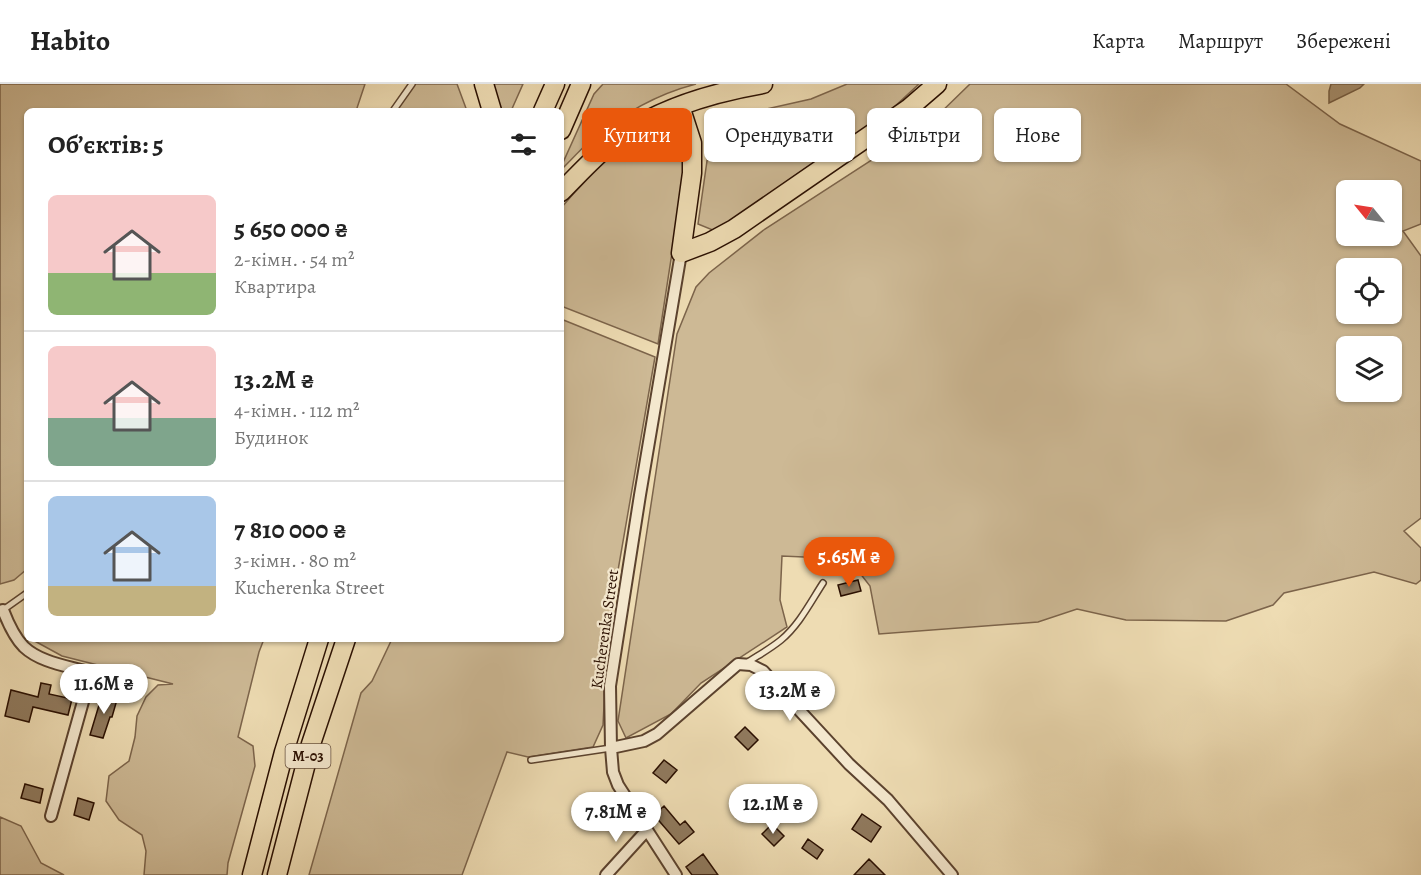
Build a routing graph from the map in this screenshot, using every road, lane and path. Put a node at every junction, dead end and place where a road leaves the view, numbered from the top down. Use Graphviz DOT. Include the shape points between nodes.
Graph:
graph roads {
  1 [pos="412,84"];
  2 [pos="484,84"];
  3 [pos="555,84"];
  4 [pos="581,84"];
  5 [pos="763,84"];
  6 [pos="937,84"];
  7 [pos="680,106"];
  8 [pos="395,108"];
  9 [pos="491,108"];
  10 [pos="544,108"];
  11 [pos="564,123"];
  12 [pos="564,189"];
  13 [pos="681,254"];
  14 [pos="823,583"];
  15 [pos="24,595"];
  16 [pos="1,610"];
  17 [pos="318,642"];
  18 [pos="345,642"];
  19 [pos="744,665"];
  20 [pos="611,748"];
  21 [pos="531,760"];
  22 [pos="51,816"];
  23 [pos="647,830"];
  24 [pos="674,874"];
  25 [pos="252,875"];
  26 [pos="277,875"];
  27 [pos="606,875"];
  28 [pos="952,875"];
  1 -- 8 [label="lane"];
  2 -- 9 [label="highway"];
  3 -- 10 [label="highway"];
  4 -- 11 [label="highway"];
  5 -- 7 [label="highway" via="717,93"];
  6 -- 13 [label="highway" via="908,109 734,229"];
  7 -- 12 [label="highway" via="643,122 613,142"];
  7 -- 13 [label="highway" via="692,143"];
  13 -- 20 [label="street, Kucherenka Street" via="610,686"];
  14 -- 19 [label="lane" via="789,632"];
  15 -- 16 [label="lane"];
  16 -- 22 [label="street" via="24,647 41,658 91,673"];
  17 -- 25 [label="highway, М-03"];
  18 -- 26 [label="highway, М-03" via="311,744"];
  19 -- 20 [label="street" via="738,664 657,734"];
  19 -- 28 [label="street" via="763,671 888,800"];
  20 -- 21 [label="lane"];
  20 -- 23 [label="street, Kucherenka Street" via="618,785"];
  23 -- 24 [label="street, Kucherenka Street"];
  23 -- 27 [label="street"];
}
